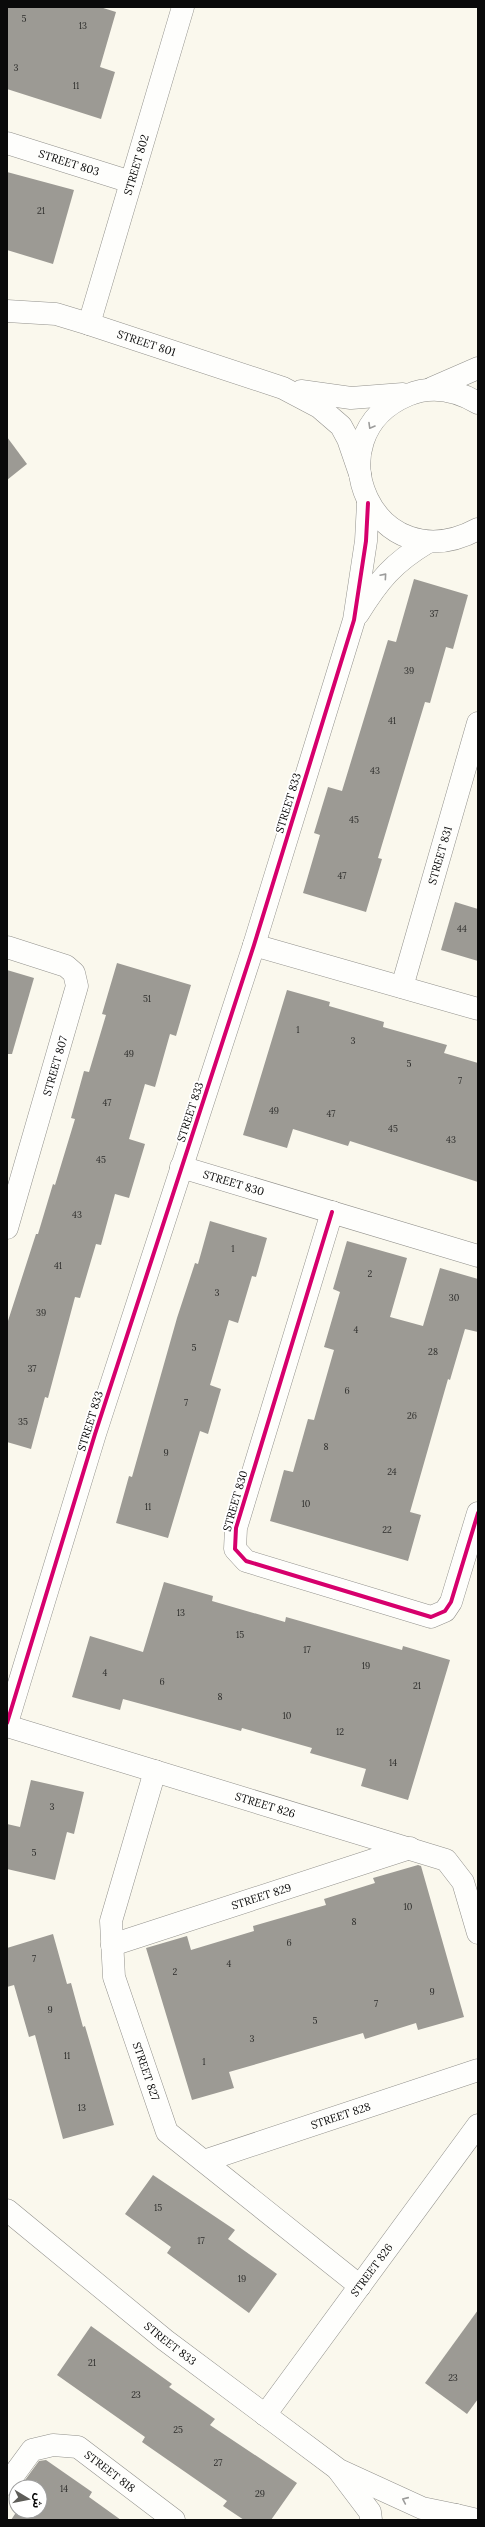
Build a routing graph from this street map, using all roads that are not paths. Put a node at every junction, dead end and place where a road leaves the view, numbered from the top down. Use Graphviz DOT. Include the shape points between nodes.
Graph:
graph roads {
  1 [pos="183,7"];
  2 [pos="7,142"];
  3 [pos="131,182"];
  4 [pos="7,312"];
  5 [pos="89,324"];
  6 [pos="478,368"];
  7 [pos="283,388"];
  8 [pos="422,391"];
  9 [pos="478,402"];
  10 [pos="360,474"];
  11 [pos="368,503"];
  12 [pos="478,529"];
  13 [pos="428,542"];
  14 [pos="354,620"];
  15 [pos="478,723"];
  16 [pos="254,945"];
  17 [pos="7,948"];
  18 [pos="402,987"];
  19 [pos="478,1010"];
  20 [pos="181,1167"];
  21 [pos="13,1184"];
  22 [pos="332,1212"];
  23 [pos="7,1228"];
  24 [pos="478,1256"];
  25 [pos="478,1513"];
  26 [pos="7,1724"];
  27 [pos="155,1771"];
  28 [pos="410,1848"];
  29 [pos="478,1933"];
  30 [pos="112,1945"];
  31 [pos="478,2070"];
  32 [pos="478,2126"];
  33 [pos="204,2161"];
  34 [pos="7,2210"];
  35 [pos="360,2286"];
  36 [pos="265,2415"];
  37 [pos="339,2470"];
  38 [pos="7,2484"];
  39 [pos="456,2515"];
  40 [pos="174,2520"];
  41 [pos="371,2520"];
  42 [pos="425,2520"];
  43 [pos="477,2520"];
  1 -- 3 [label="street, STREET 802"];
  2 -- 3 [label="street, STREET 803"];
  3 -- 5 [label="street, STREET 802"];
  4 -- 5 [label="street, STREET 801" via="56,314"];
  5 -- 7 [label="street, STREET 801"];
  6 -- 8 [label="street"];
  7 -- 8 [label="street, STREET 801" via="351,398 376,398"];
  7 -- 10 [label="street, STREET 801" via="319,407 341,426"];
  8 -- 9 [label="street" via="447,390"];
  8 -- 10 [label="street, one-way" via="389,406 372,423 364,439 360,456"];
  10 -- 11 [label="street"];
  11 -- 13 [label="street" via="384,522 404,536"];
  11 -- 14 [label="street, STREET 833" via="366,541"];
  12 -- 13 [label="street" via="446,542"];
  14 -- 13 [label="street, STREET 833, one-way" via="384,576 403,557"];
  14 -- 16 [label="street, STREET 833"];
  15 -- 18 [label="street, STREET 831"];
  16 -- 18 [label="street"];
  16 -- 20 [label="street, STREET 833"];
  17 -- 21 [label="street, STREET 807" via="66,966 74,973 77,986"];
  18 -- 19 [label="street"];
  20 -- 22 [label="street, STREET 830"];
  20 -- 26 [label="street, STREET 833" via="95,1434"];
  21 -- 23 [label="street, STREET 807"];
  22 -- 24 [label="street, STREET 830"];
  22 -- 25 [label="street, STREET 830" via="236,1528 235,1549 246,1561 431,1617 445,1611 451,1602"];
  26 -- 27 [label="street, STREET 826"];
  27 -- 28 [label="street, STREET 826"];
  27 -- 30 [label="street, STREET 827" via="111,1921"];
  28 -- 29 [label="street, STREET 826" via="446,1860 463,1882"];
  28 -- 30 [label="street, STREET 829"];
  30 -- 33 [label="street, STREET 827" via="114,1977 167,2132"];
  31 -- 33 [label="street, STREET 828"];
  32 -- 35 [label="street, STREET 826"];
  33 -- 35 [label="street, STREET 827"];
  34 -- 36 [label="street, STREET 833" via="165,2340"];
  35 -- 36 [label="street, STREET 826"];
  36 -- 37 [label="street, STREET 833"];
  39 -- 37 [label="street, STREET 833, one-way" via="422,2508"];
  37 -- 41 [label="street, STREET 833" via="370,2512"];
  38 -- 40 [label="street, STREET 818" via="32,2450 53,2445 78,2447"];
  39 -- 42 [label="street" via="442,2515"];
  39 -- 43 [label="street, STREET 833"];
}
